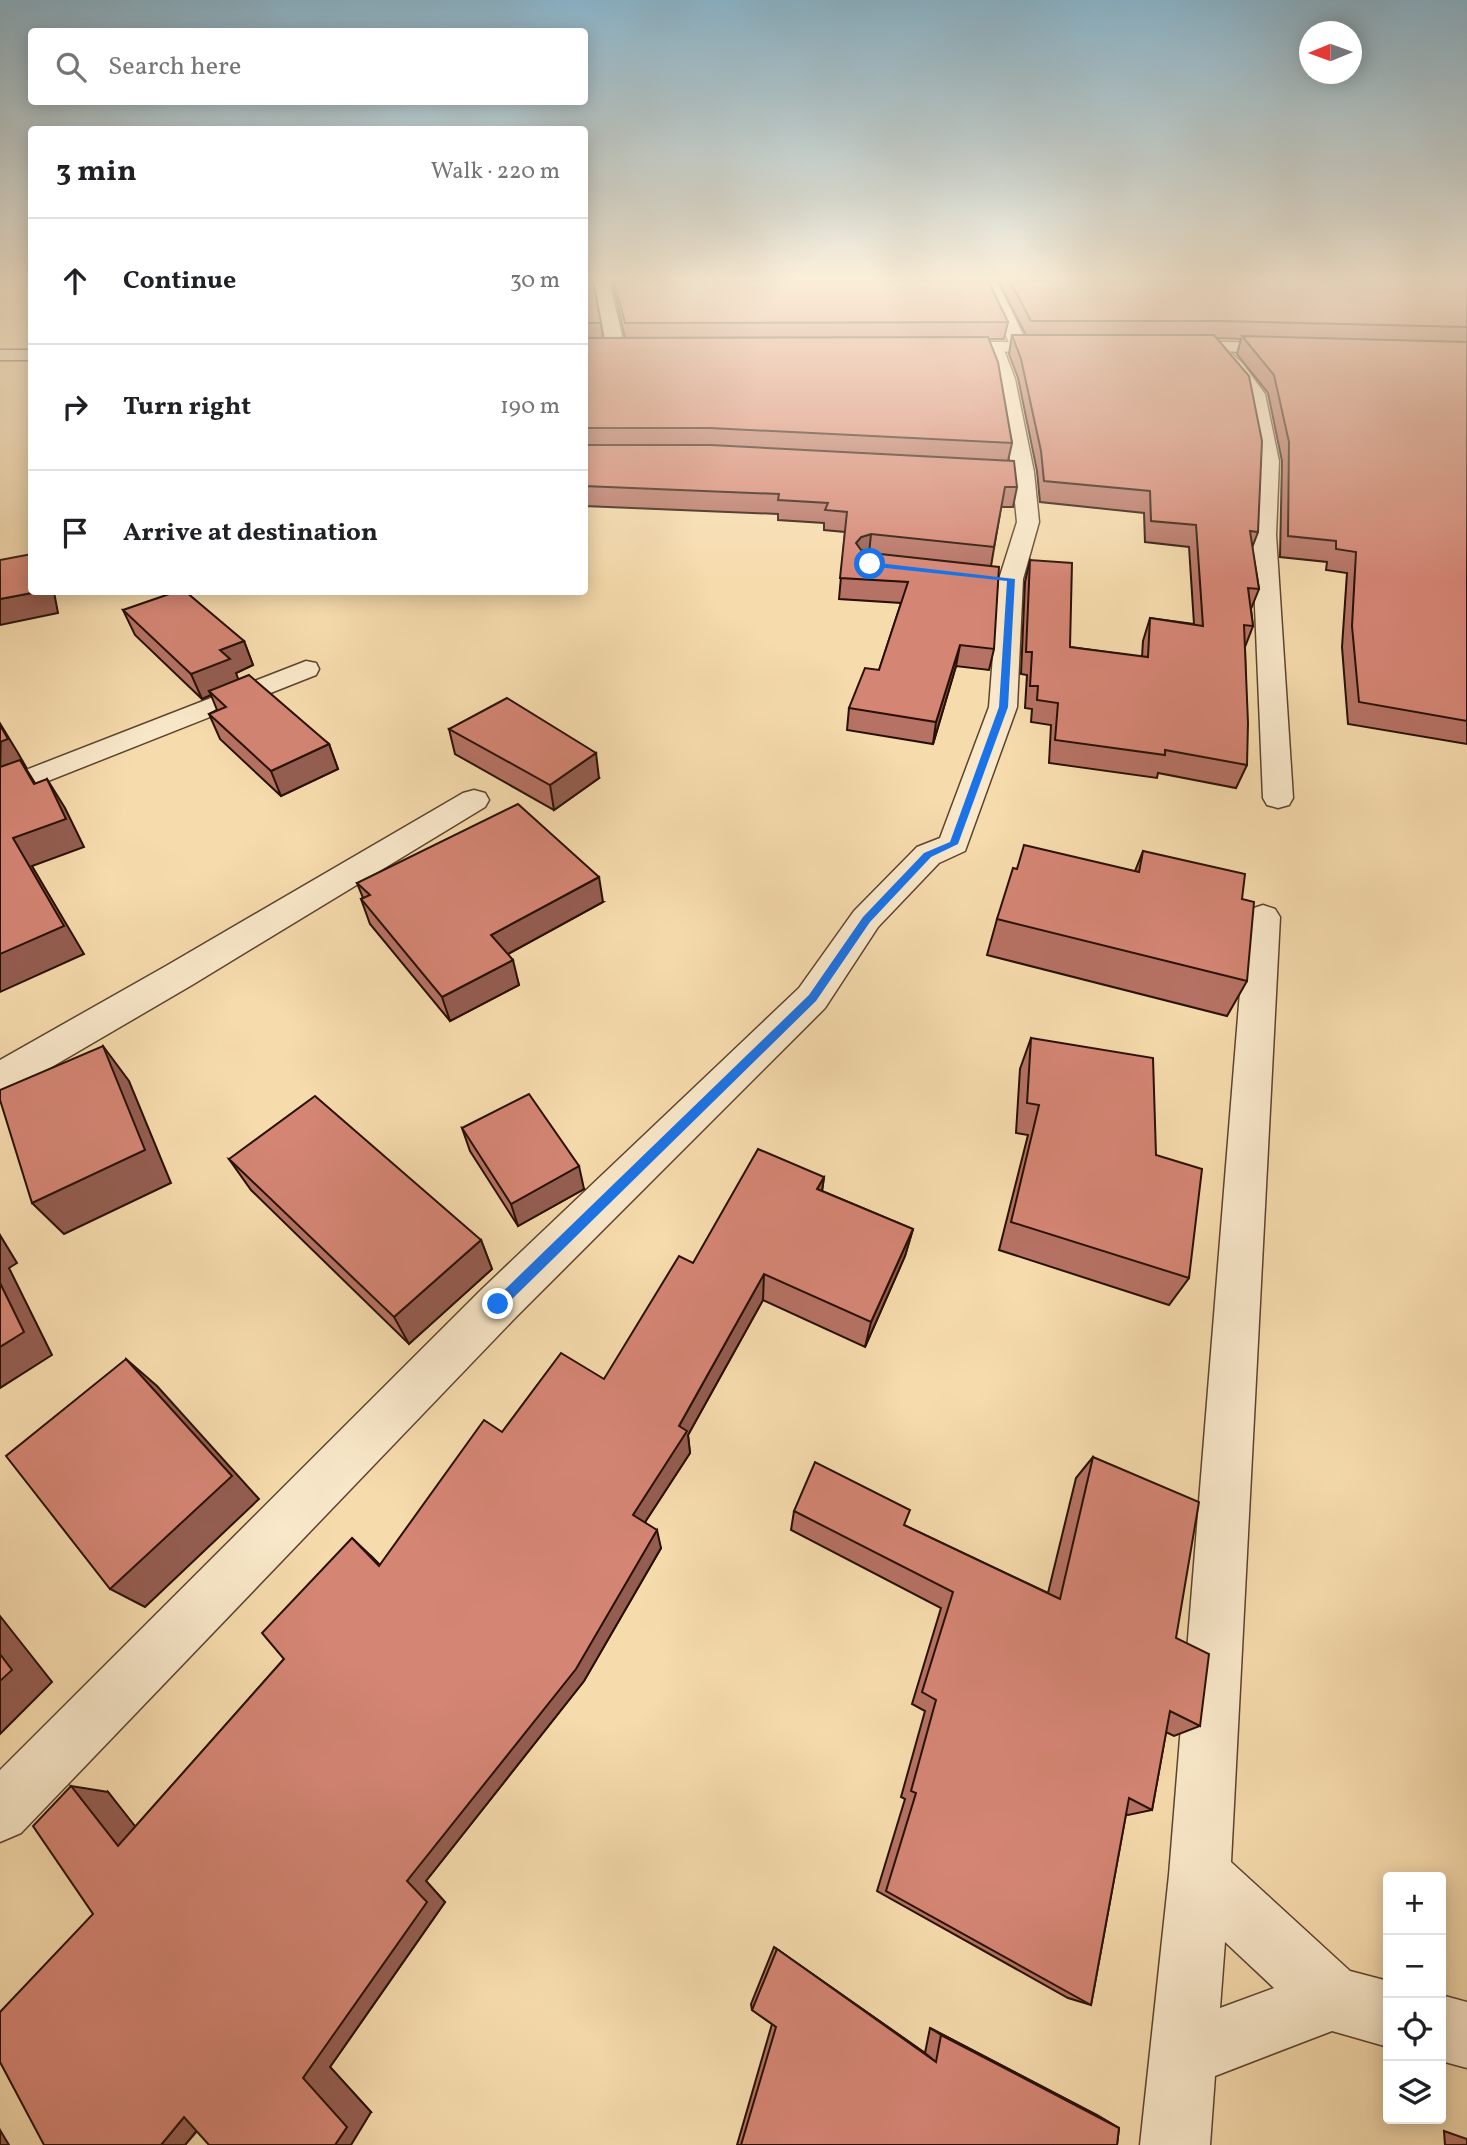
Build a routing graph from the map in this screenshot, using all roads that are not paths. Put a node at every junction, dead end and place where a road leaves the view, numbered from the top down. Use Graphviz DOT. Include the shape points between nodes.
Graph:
graph roads {
  1 [pos="1006,381"];
  2 [pos="1246,381"];
  3 [pos="996,470"];
  4 [pos="1023,472"];
  5 [pos="306,669"];
  6 [pos="0,790"];
  7 [pos="1278,798"];
  8 [pos="474,800"];
  9 [pos="1263,917"];
  10 [pos="0,1078"];
  11 [pos="0,1812"];
  12 [pos="1200,1875"];
  13 [pos="1360,2007"];
  14 [pos="1446,2029"];
  15 [pos="1467,2035"];
  16 [pos="1184,2054"];
  17 [pos="1175,2145"];
  1 -- 4 [label="street"];
  2 -- 7 [label="street" via="1255,394 1268,461 1264,535"];
  3 -- 4 [label="street"];
  4 -- 11 [label="street" via="1028,522 998,578 1003,707 941,849 866,919 812,998 498,1304"];
  5 -- 6 [label="street"];
  8 -- 10 [label="street" via="133,1005"];
  9 -- 12 [label="street"];
  12 -- 13 [label="street"];
  12 -- 16 [label="street"];
  13 -- 16 [label="street"];
  14 -- 15 [label="street"];
  16 -- 17 [label="street"];
}
